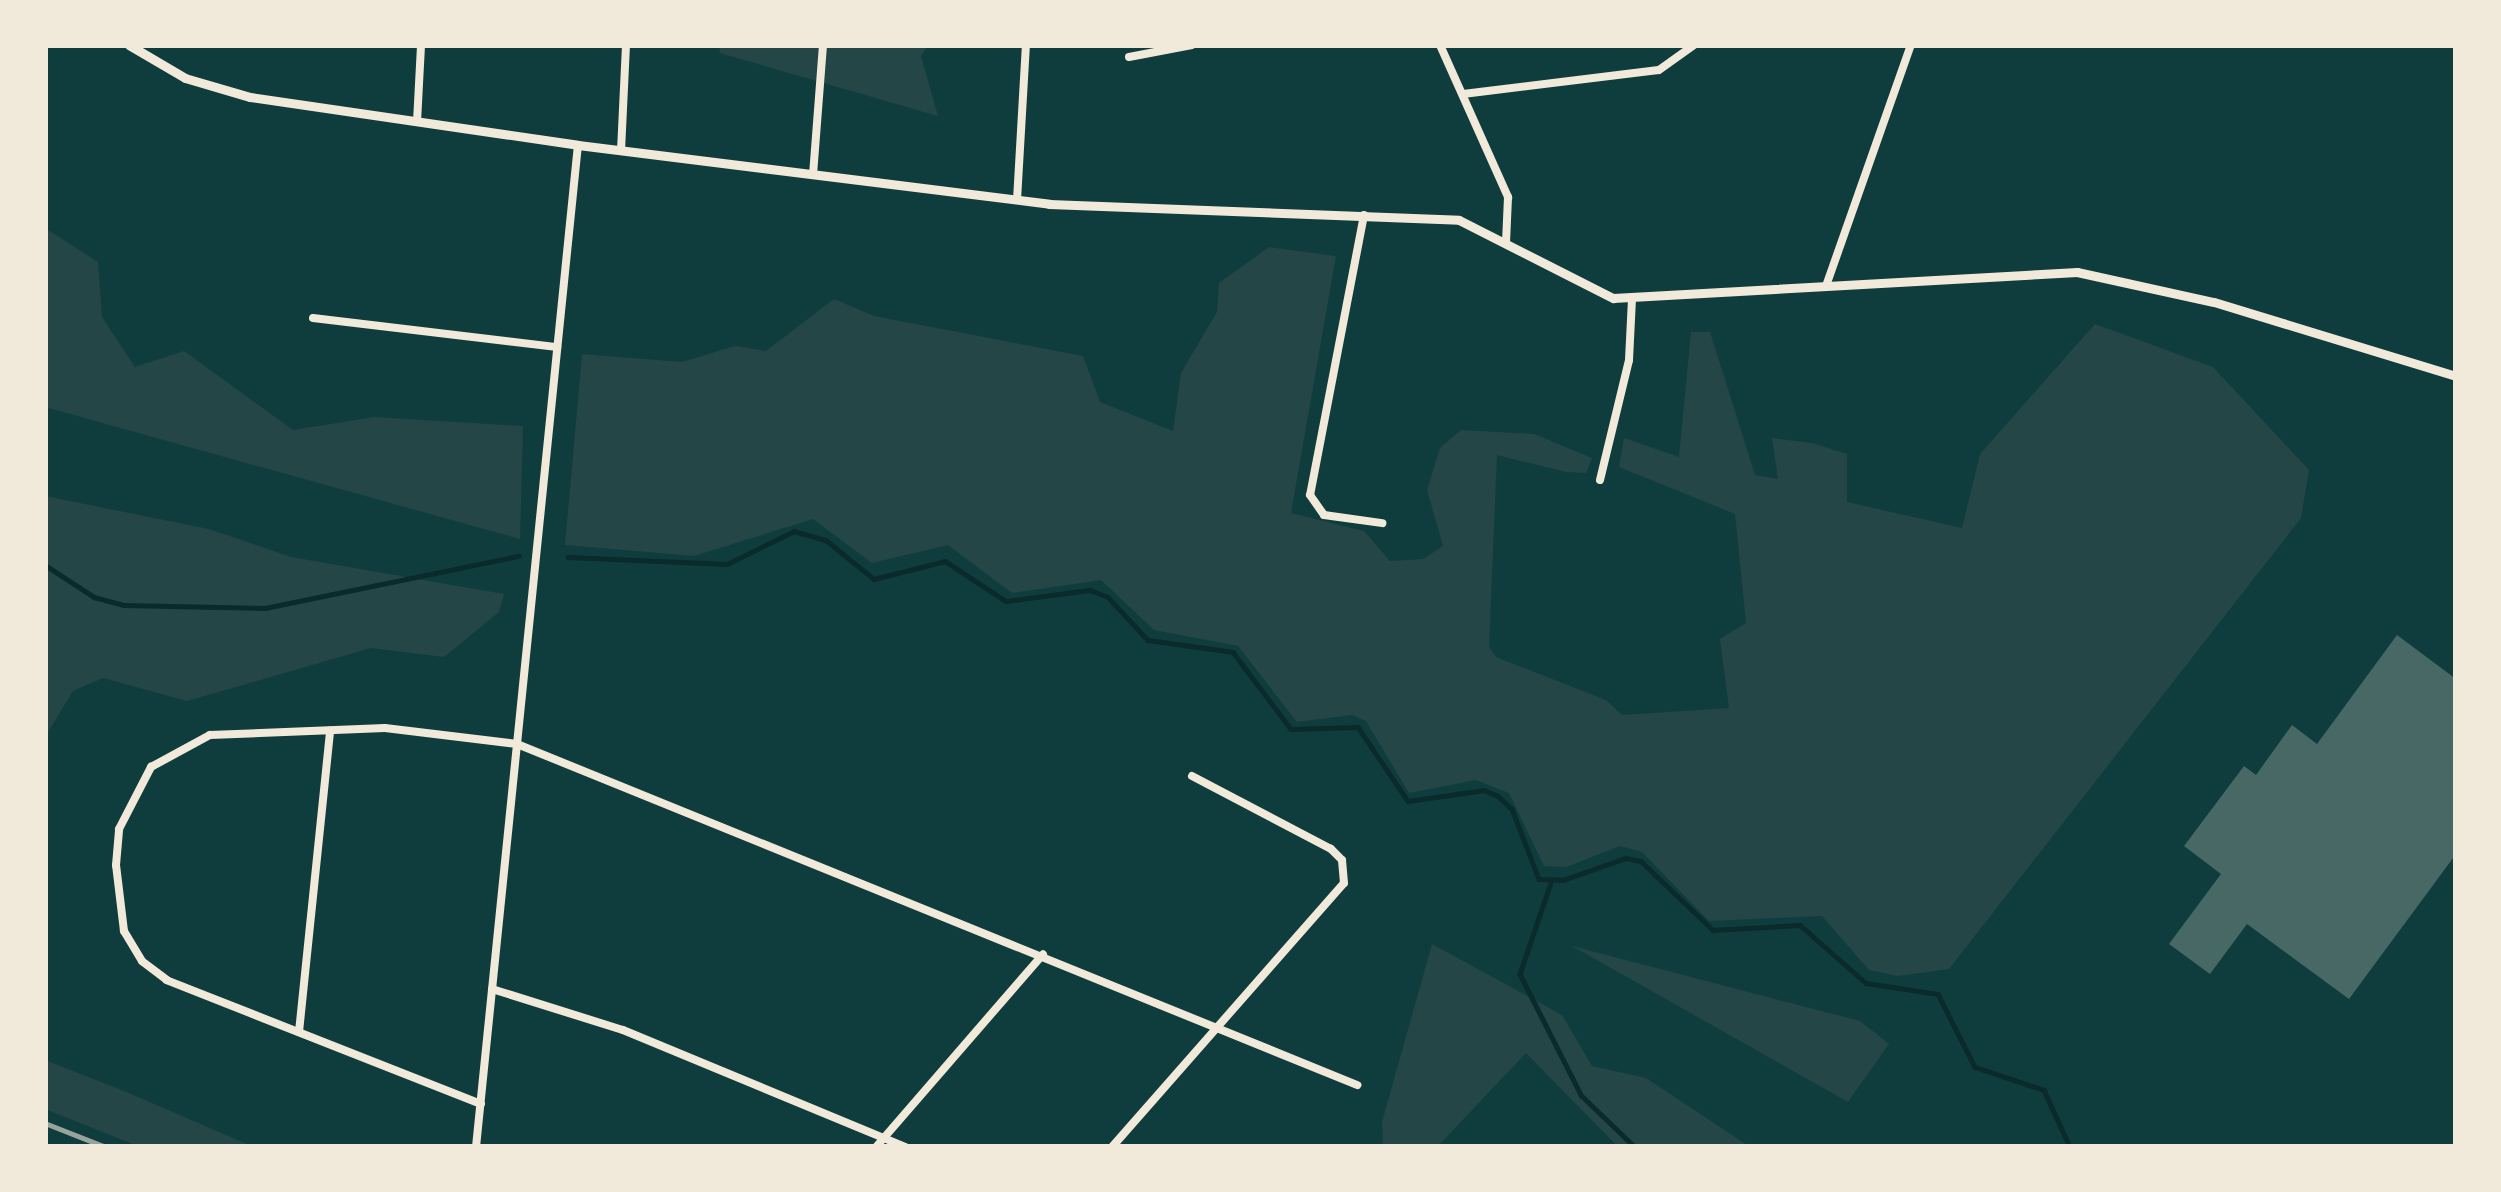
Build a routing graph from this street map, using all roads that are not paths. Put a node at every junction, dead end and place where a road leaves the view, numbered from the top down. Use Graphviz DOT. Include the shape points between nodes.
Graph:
graph roads {
  1 [pos="129,45"];
  2 [pos="422,45"];
  3 [pos="626,45"];
  4 [pos="823,45"];
  5 [pos="1026,45"];
  6 [pos="1192,45"];
  7 [pos="1440,45"];
  8 [pos="1694,45"];
  9 [pos="1911,45"];
  10 [pos="1129,57"];
  11 [pos="1463,94"];
  12 [pos="417,124"];
  13 [pos="578,145"];
  14 [pos="620,151"];
  15 [pos="813,176"];
  16 [pos="1018,200"];
  17 [pos="1364,214"];
  18 [pos="1506,242"];
  19 [pos="1826,286"];
  20 [pos="1632,298"];
  21 [pos="313,318"];
  22 [pos="557,347"];
  23 [pos="2456,376"];
  24 [pos="1600,480"];
  25 [pos="1382,523"];
  26 [pos="330,730"];
  27 [pos="517,744"];
  28 [pos="1192,776"];
  29 [pos="1042,954"];
  30 [pos="492,989"];
  31 [pos="1220,1025"];
  32 [pos="298,1032"];
  33 [pos="1357,1084"];
  34 [pos="481,1104"];
  35 [pos="884,1138"];
  36 [pos="476,1147"];
  37 [pos="877,1147"];
  38 [pos="907,1147"];
  39 [pos="1112,1147"];
  1 -- 12 [label="street" via="185,78 250,98"];
  2 -- 12 [label="street"];
  3 -- 14 [label="street"];
  4 -- 15 [label="street"];
  5 -- 16 [label="street"];
  6 -- 10 [label="street"];
  7 -- 11 [label="street"];
  8 -- 11 [label="street" via="1676,66"];
  9 -- 19 [label="street"];
  11 -- 18 [label="street" via="1508,197"];
  12 -- 13 [label="street"];
  13 -- 14 [label="street"];
  13 -- 22 [label="street"];
  14 -- 15 [label="street"];
  15 -- 16 [label="street"];
  16 -- 17 [label="street"];
  17 -- 18 [label="street" via="1459,220"];
  17 -- 25 [label="street" via="1310,495 1324,514"];
  18 -- 20 [label="street" via="1594,292"];
  19 -- 20 [label="street"];
  19 -- 23 [label="street" via="2077,272 2214,302"];
  20 -- 24 [label="street" via="1629,360"];
  21 -- 22 [label="street"];
  22 -- 27 [label="street"];
  26 -- 27 [label="street" via="385,728"];
  26 -- 32 [label="street"];
  26 -- 32 [label="street" via="210,735 178,747 134,791 119,829 116,902 142,962 167,980"];
  27 -- 29 [label="street"];
  27 -- 30 [label="street"];
  28 -- 31 [label="street" via="1331,849 1345,871 1344,883"];
  29 -- 31 [label="street"];
  29 -- 35 [label="street"];
  30 -- 34 [label="street"];
  30 -- 35 [label="street" via="623,1030"];
  31 -- 33 [label="street"];
  31 -- 39 [label="street"];
  32 -- 34 [label="street"];
  34 -- 36 [label="street"];
  35 -- 37 [label="street"];
  35 -- 38 [label="street"];
}
